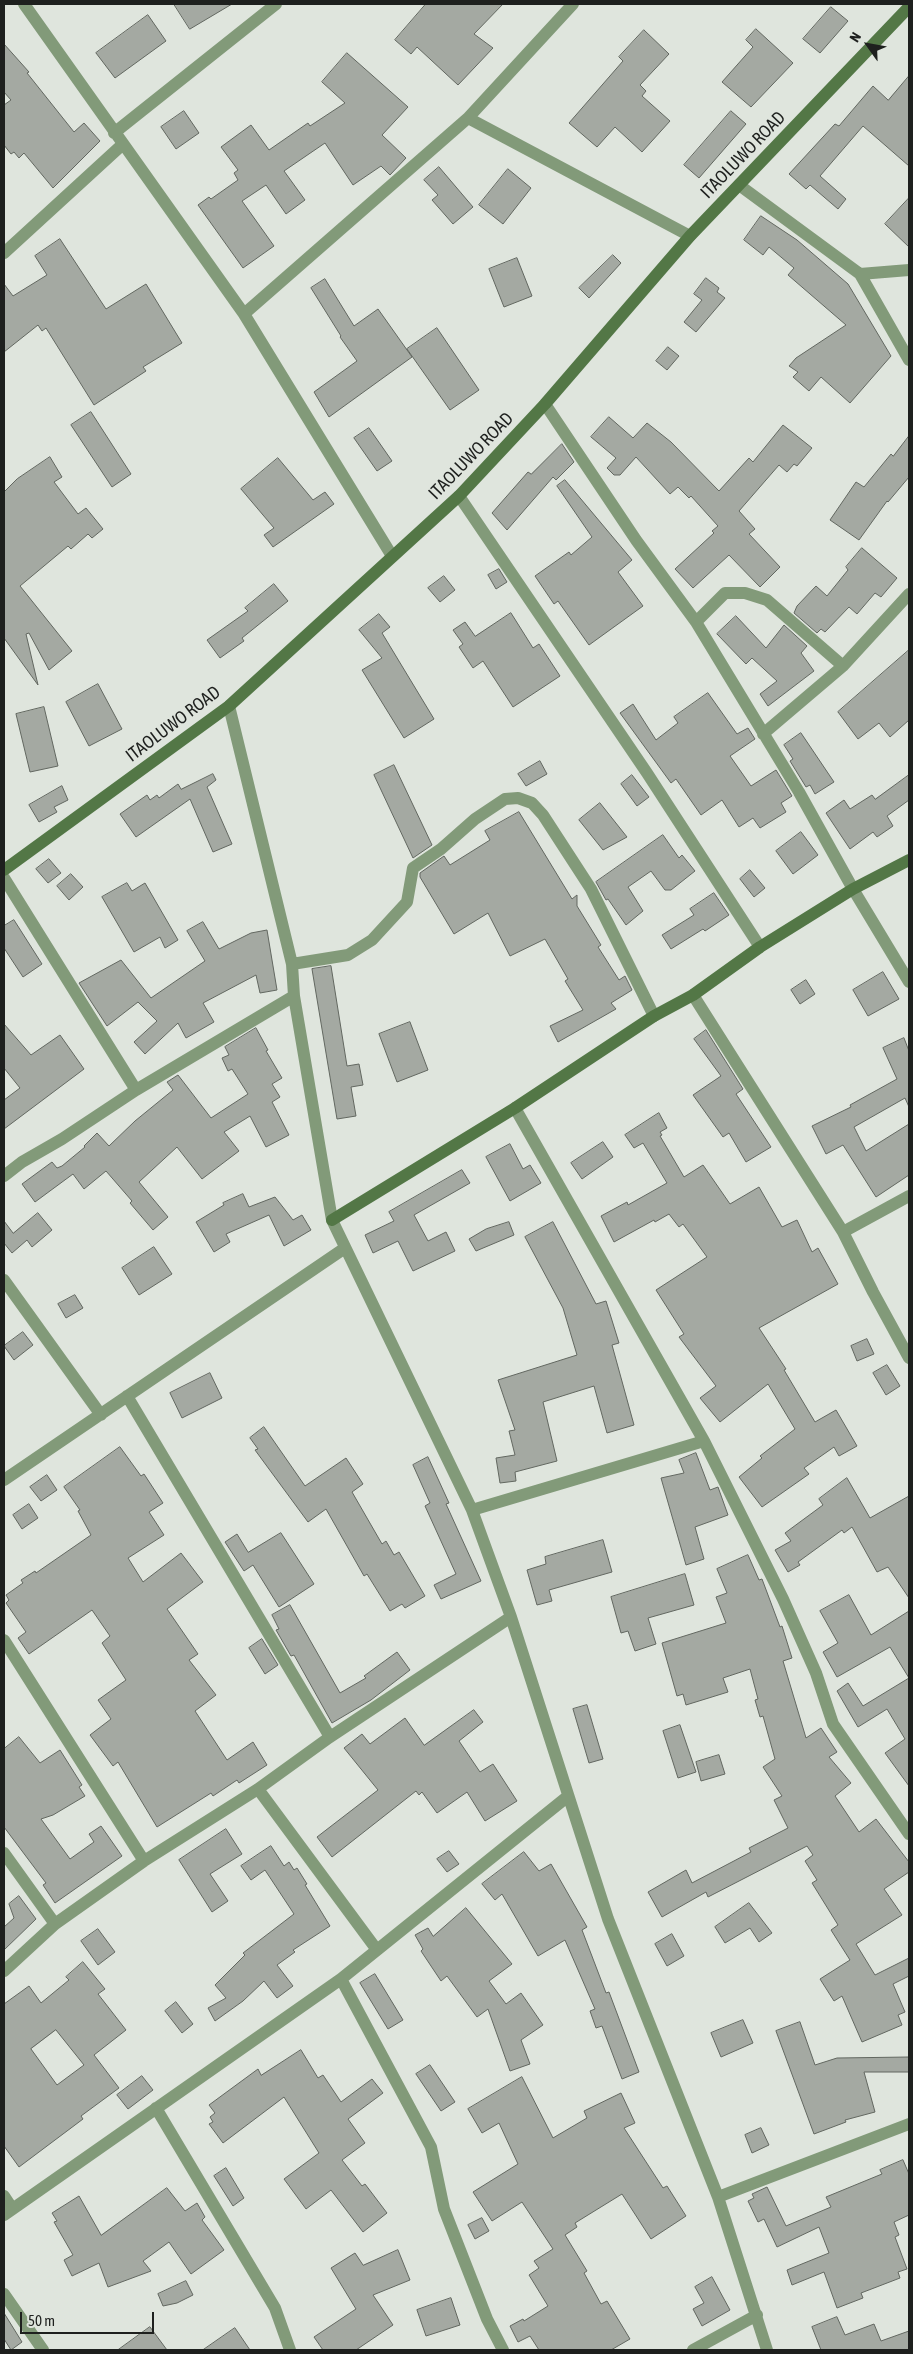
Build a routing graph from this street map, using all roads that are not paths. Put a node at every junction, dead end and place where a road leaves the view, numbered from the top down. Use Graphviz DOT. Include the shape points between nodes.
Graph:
graph roads {
  1 [pos="24,4"];
  2 [pos="572,4"];
  3 [pos="273,5"];
  4 [pos="909,6"];
  5 [pos="468,118"];
  6 [pos="114,133"];
  7 [pos="123,144"];
  8 [pos="739,184"];
  9 [pos="690,236"];
  10 [pos="4,253"];
  11 [pos="909,270"];
  12 [pos="860,274"];
  13 [pos="244,314"];
  14 [pos="909,360"];
  15 [pos="545,404"];
  16 [pos="459,496"];
  17 [pos="392,556"];
  18 [pos="909,594"];
  19 [pos="696,622"];
  20 [pos="843,666"];
  21 [pos="228,706"];
  22 [pos="763,734"];
  23 [pos="909,860"];
  24 [pos="4,870"];
  25 [pos="4,878"];
  26 [pos="853,890"];
  27 [pos="760,947"];
  28 [pos="292,964"];
  29 [pos="909,982"];
  30 [pos="693,994"];
  31 [pos="294,996"];
  32 [pos="654,1016"];
  33 [pos="136,1090"];
  34 [pos="516,1108"];
  35 [pos="4,1176"];
  36 [pos="909,1196"];
  37 [pos="332,1220"];
  38 [pos="843,1232"];
  39 [pos="345,1248"];
  40 [pos="4,1280"];
  41 [pos="909,1358"];
  42 [pos="127,1396"];
  43 [pos="101,1415"];
  44 [pos="704,1441"];
  45 [pos="4,1480"];
  46 [pos="472,1510"];
  47 [pos="511,1617"];
  48 [pos="4,1640"];
  49 [pos="330,1737"];
  50 [pos="258,1789"];
  51 [pos="567,1797"];
  52 [pos="909,1834"];
  53 [pos="4,1853"];
  54 [pos="144,1861"];
  55 [pos="55,1924"];
  56 [pos="377,1950"];
  57 [pos="4,1971"];
  58 [pos="341,1979"];
  59 [pos="156,2108"];
  60 [pos="909,2124"];
  61 [pos="4,2196"];
  62 [pos="718,2197"];
  63 [pos="8,2211"];
  64 [pos="4,2294"];
  65 [pos="757,2315"];
  66 [pos="42,2350"];
  67 [pos="290,2350"];
  68 [pos="502,2350"];
  69 [pos="693,2350"];
  70 [pos="767,2350"];
  1 -- 6 [label="street"];
  2 -- 5 [label="street"];
  3 -- 6 [label="street"];
  4 -- 8 [label="street, ITAOLUWO ROAD"];
  5 -- 9 [label="street"];
  5 -- 13 [label="street"];
  6 -- 7 [label="street"];
  7 -- 10 [label="street"];
  7 -- 13 [label="street"];
  8 -- 9 [label="street, ITAOLUWO ROAD"];
  8 -- 12 [label="street"];
  9 -- 15 [label="street, ITAOLUWO ROAD"];
  11 -- 12 [label="street"];
  12 -- 14 [label="street"];
  13 -- 17 [label="street"];
  15 -- 16 [label="street, ITAOLUWO ROAD"];
  15 -- 19 [label="street" via="636,540"];
  16 -- 17 [label="street, ITAOLUWO ROAD"];
  16 -- 27 [label="street" via="647,773"];
  17 -- 21 [label="street, ITAOLUWO ROAD"];
  18 -- 20 [label="street"];
  19 -- 20 [label="street" via="725,593 756,595 767,600"];
  19 -- 22 [label="street"];
  20 -- 22 [label="street"];
  21 -- 24 [label="street, ITAOLUWO ROAD"];
  21 -- 28 [label="street"];
  22 -- 26 [label="street"];
  23 -- 26 [label="street"];
  25 -- 33 [label="street"];
  26 -- 27 [label="street"];
  26 -- 29 [label="street"];
  27 -- 30 [label="street"];
  28 -- 31 [label="street"];
  28 -- 32 [label="street" via="348,955 372,940 407,902 413,868 504,799 518,798 532,803 543,815 591,889"];
  30 -- 32 [label="street"];
  30 -- 38 [label="street"];
  31 -- 33 [label="street"];
  31 -- 37 [label="street"];
  32 -- 34 [label="street"];
  33 -- 35 [label="street"];
  34 -- 37 [label="street"];
  34 -- 44 [label="street"];
  36 -- 38 [label="street"];
  37 -- 39 [label="street"];
  38 -- 41 [label="street"];
  39 -- 42 [label="street"];
  39 -- 46 [label="street"];
  40 -- 43 [label="street"];
  42 -- 43 [label="street"];
  42 -- 49 [label="street"];
  43 -- 45 [label="street"];
  44 -- 46 [label="street"];
  44 -- 52 [label="street" via="783,1599 816,1673 833,1724"];
  46 -- 47 [label="street"];
  47 -- 49 [label="street"];
  47 -- 51 [label="street"];
  48 -- 54 [label="street"];
  49 -- 50 [label="street"];
  50 -- 54 [label="street"];
  50 -- 56 [label="street"];
  51 -- 56 [label="street"];
  51 -- 62 [label="street" via="608,1919"];
  53 -- 55 [label="street"];
  54 -- 55 [label="street"];
  55 -- 57 [label="street"];
  56 -- 58 [label="street"];
  58 -- 59 [label="street"];
  58 -- 68 [label="street" via="431,2147 444,2208 486,2319"];
  59 -- 63 [label="street"];
  59 -- 67 [label="street" via="275,2308"];
  60 -- 62 [label="street"];
  61 -- 63 [label="street"];
  62 -- 65 [label="street"];
  64 -- 66 [label="street"];
  65 -- 69 [label="street"];
  65 -- 70 [label="street"];
}
